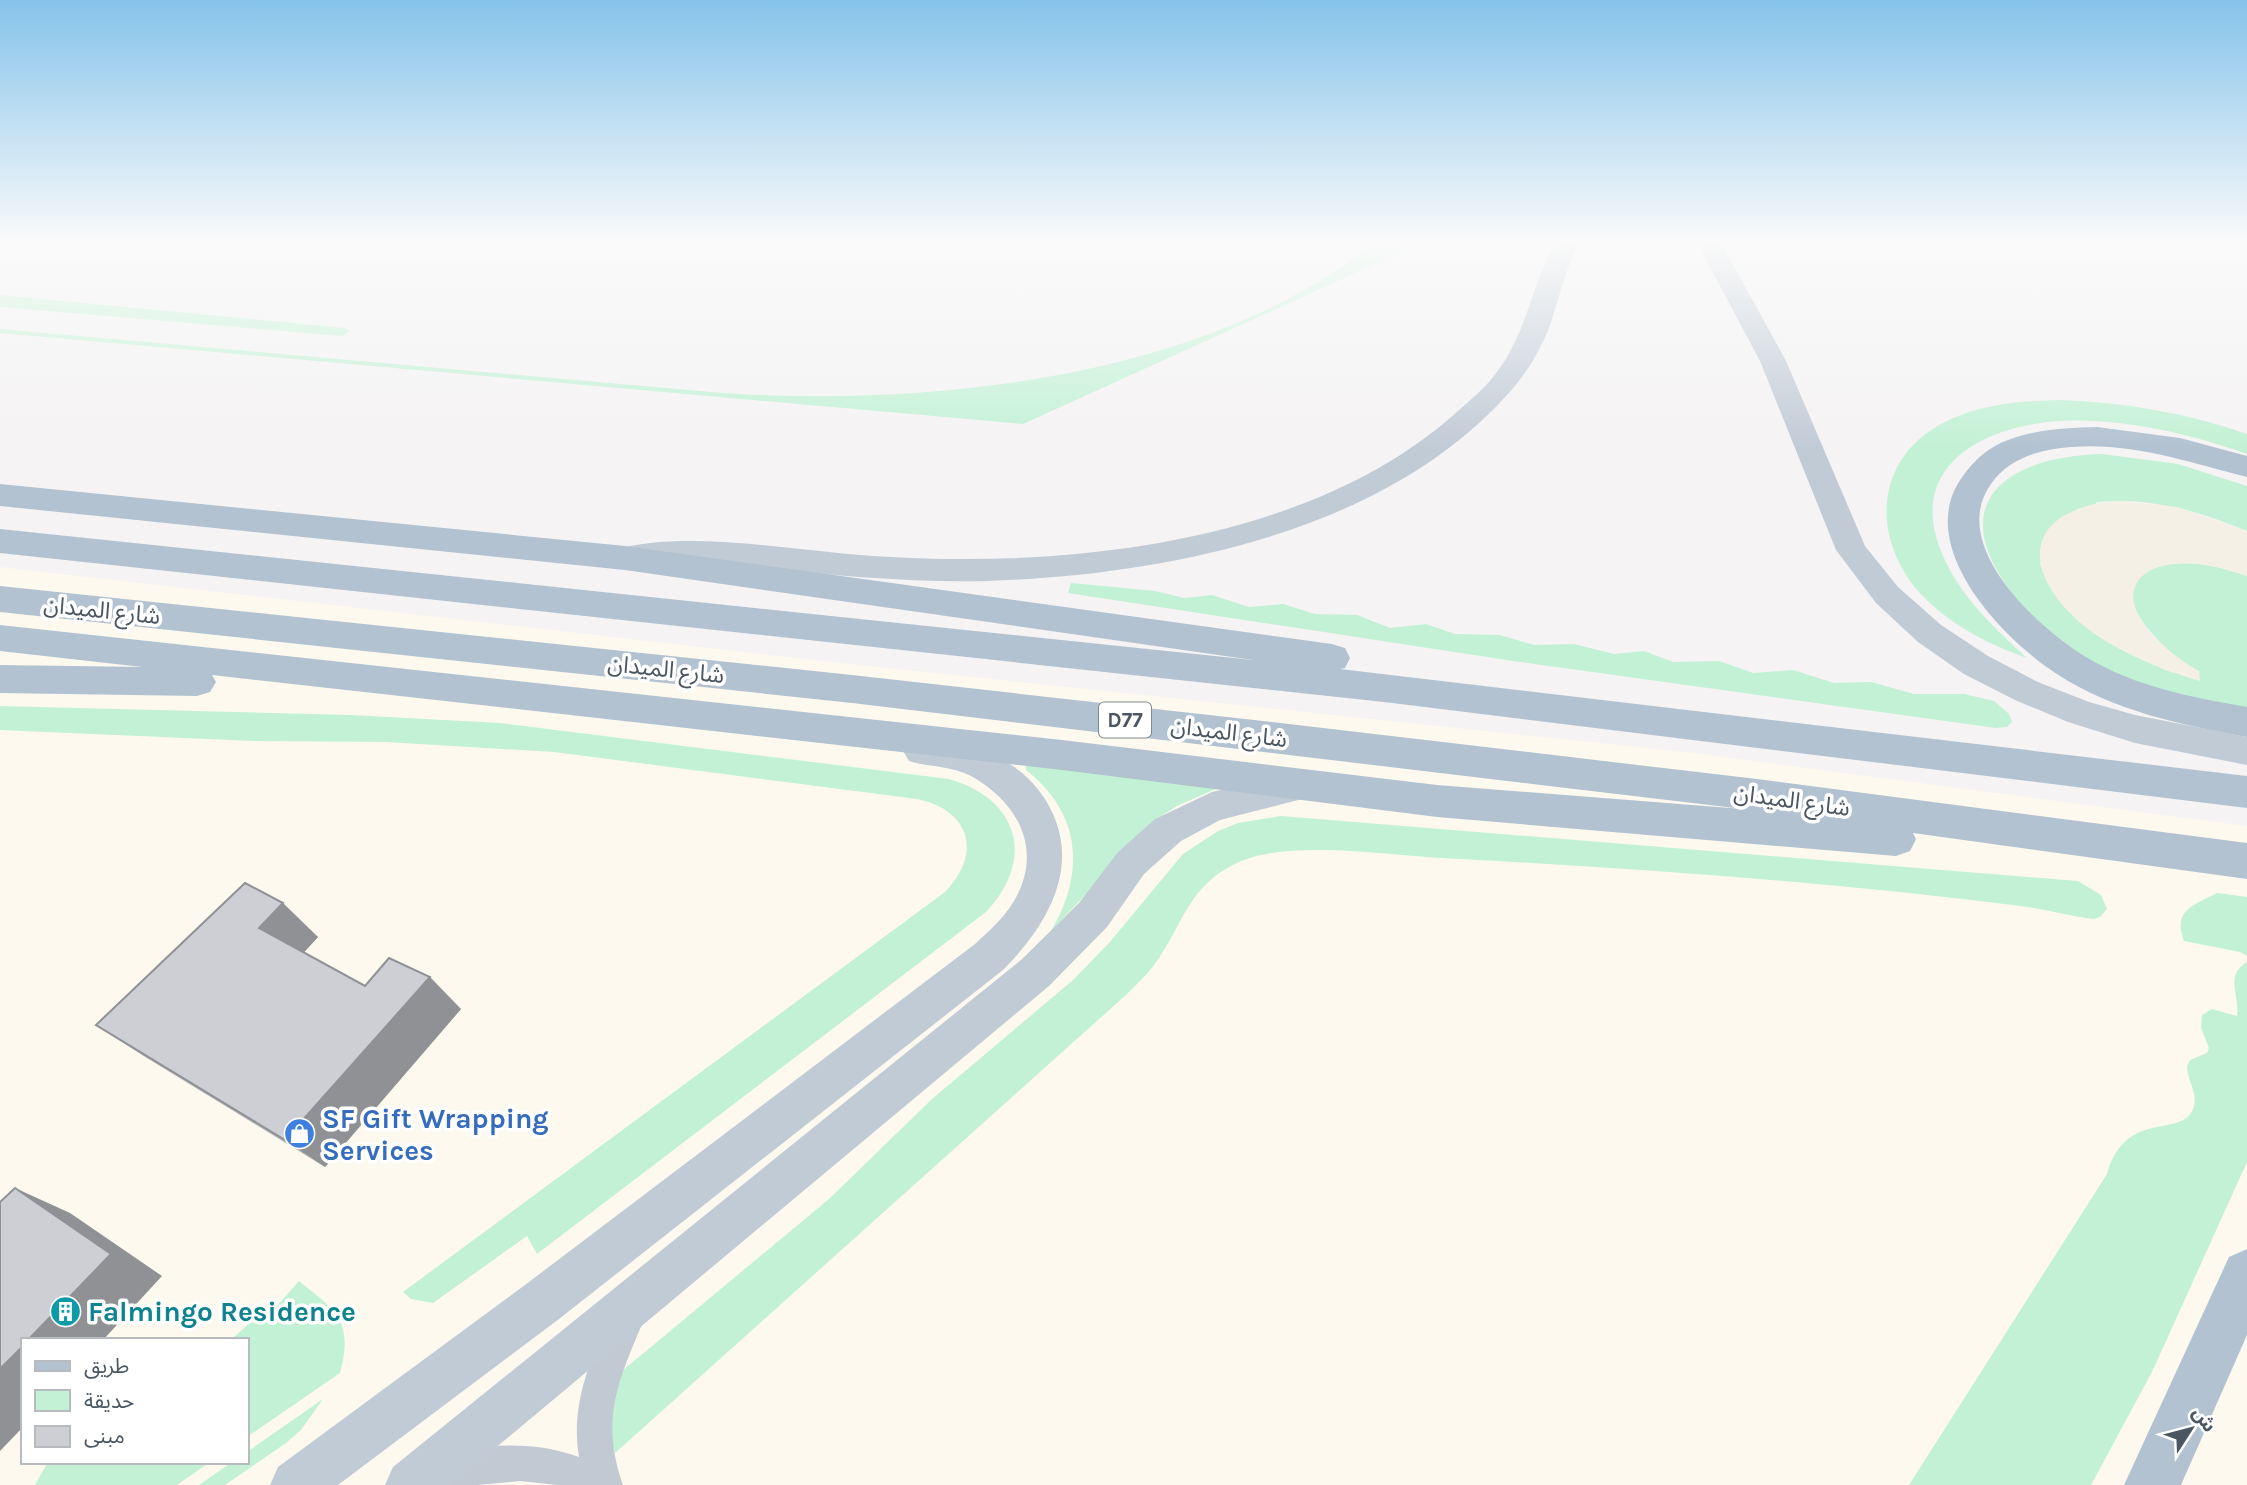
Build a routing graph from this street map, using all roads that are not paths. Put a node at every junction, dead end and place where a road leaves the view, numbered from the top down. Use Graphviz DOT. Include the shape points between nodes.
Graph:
graph roads {
  1 [pos="1542,310"];
  2 [pos="1746,310"];
  3 [pos="2247,467"];
  4 [pos="0,495"];
  5 [pos="0,541"];
  6 [pos="625,558"];
  7 [pos="0,599"];
  8 [pos="0,638"];
  9 [pos="0,679"];
  10 [pos="398,682"];
  11 [pos="2247,722"];
  12 [pos="1716,728"];
  13 [pos="822,729"];
  14 [pos="2247,751"];
  15 [pos="1309,785"];
  16 [pos="2247,792"];
  17 [pos="2247,861"];
  18 [pos="2247,867"];
  19 [pos="2247,1275"];
  20 [pos="638,1300"];
  21 [pos="415,1482"];
  22 [pos="296,1485"];
  23 [pos="596,1485"];
  24 [pos="606,1485"];
  25 [pos="2152,1485"];
  1 -- 6 [label="street" via="1513,370 1478,410 1446,437 1397,469 1266,526 1160,554 1042,568 913,569 690,552"];
  2 -- 14 [label="street" via="1773,360 1851,550 1899,607 1972,662 2065,708 2132,730"];
  3 -- 11 [label="main road" via="2148,440 2053,439 2016,449 1988,466 1969,489 1962,518 1969,548 1985,582 2014,618 2053,654 2131,695"];
  4 -- 6 [label="main road"];
  5 -- 12 [label="main road" via="1384,688"];
  6 -- 12 [label="main road" via="1552,691"];
  7 -- 17 [label="main road, شارع الميدان / D77" via="1289,739 1757,795"];
  8 -- 10 [label="main road"];
  9 -- 10 [label="main road" via="295,685"];
  10 -- 13 [label="main road"];
  12 -- 16 [label="main road"];
  13 -- 15 [label="main road"];
  13 -- 22 [label="street" via="872,744 968,760 1013,786 1034,812 1045,852 1038,896 1019,929 542,1302"];
  15 -- 18 [label="main road" via="1518,809 2085,858"];
  15 -- 20 [label="street" via="1212,807 1168,831 1131,863 1093,915 1035,973"];
  19 -- 25 [label="main road"];
  20 -- 21 [label="street"];
  20 -- 24 [label="street" via="607,1360 595,1407 596,1454"];
  21 -- 23 [label="street" via="496,1463 531,1462 564,1469"];
}
